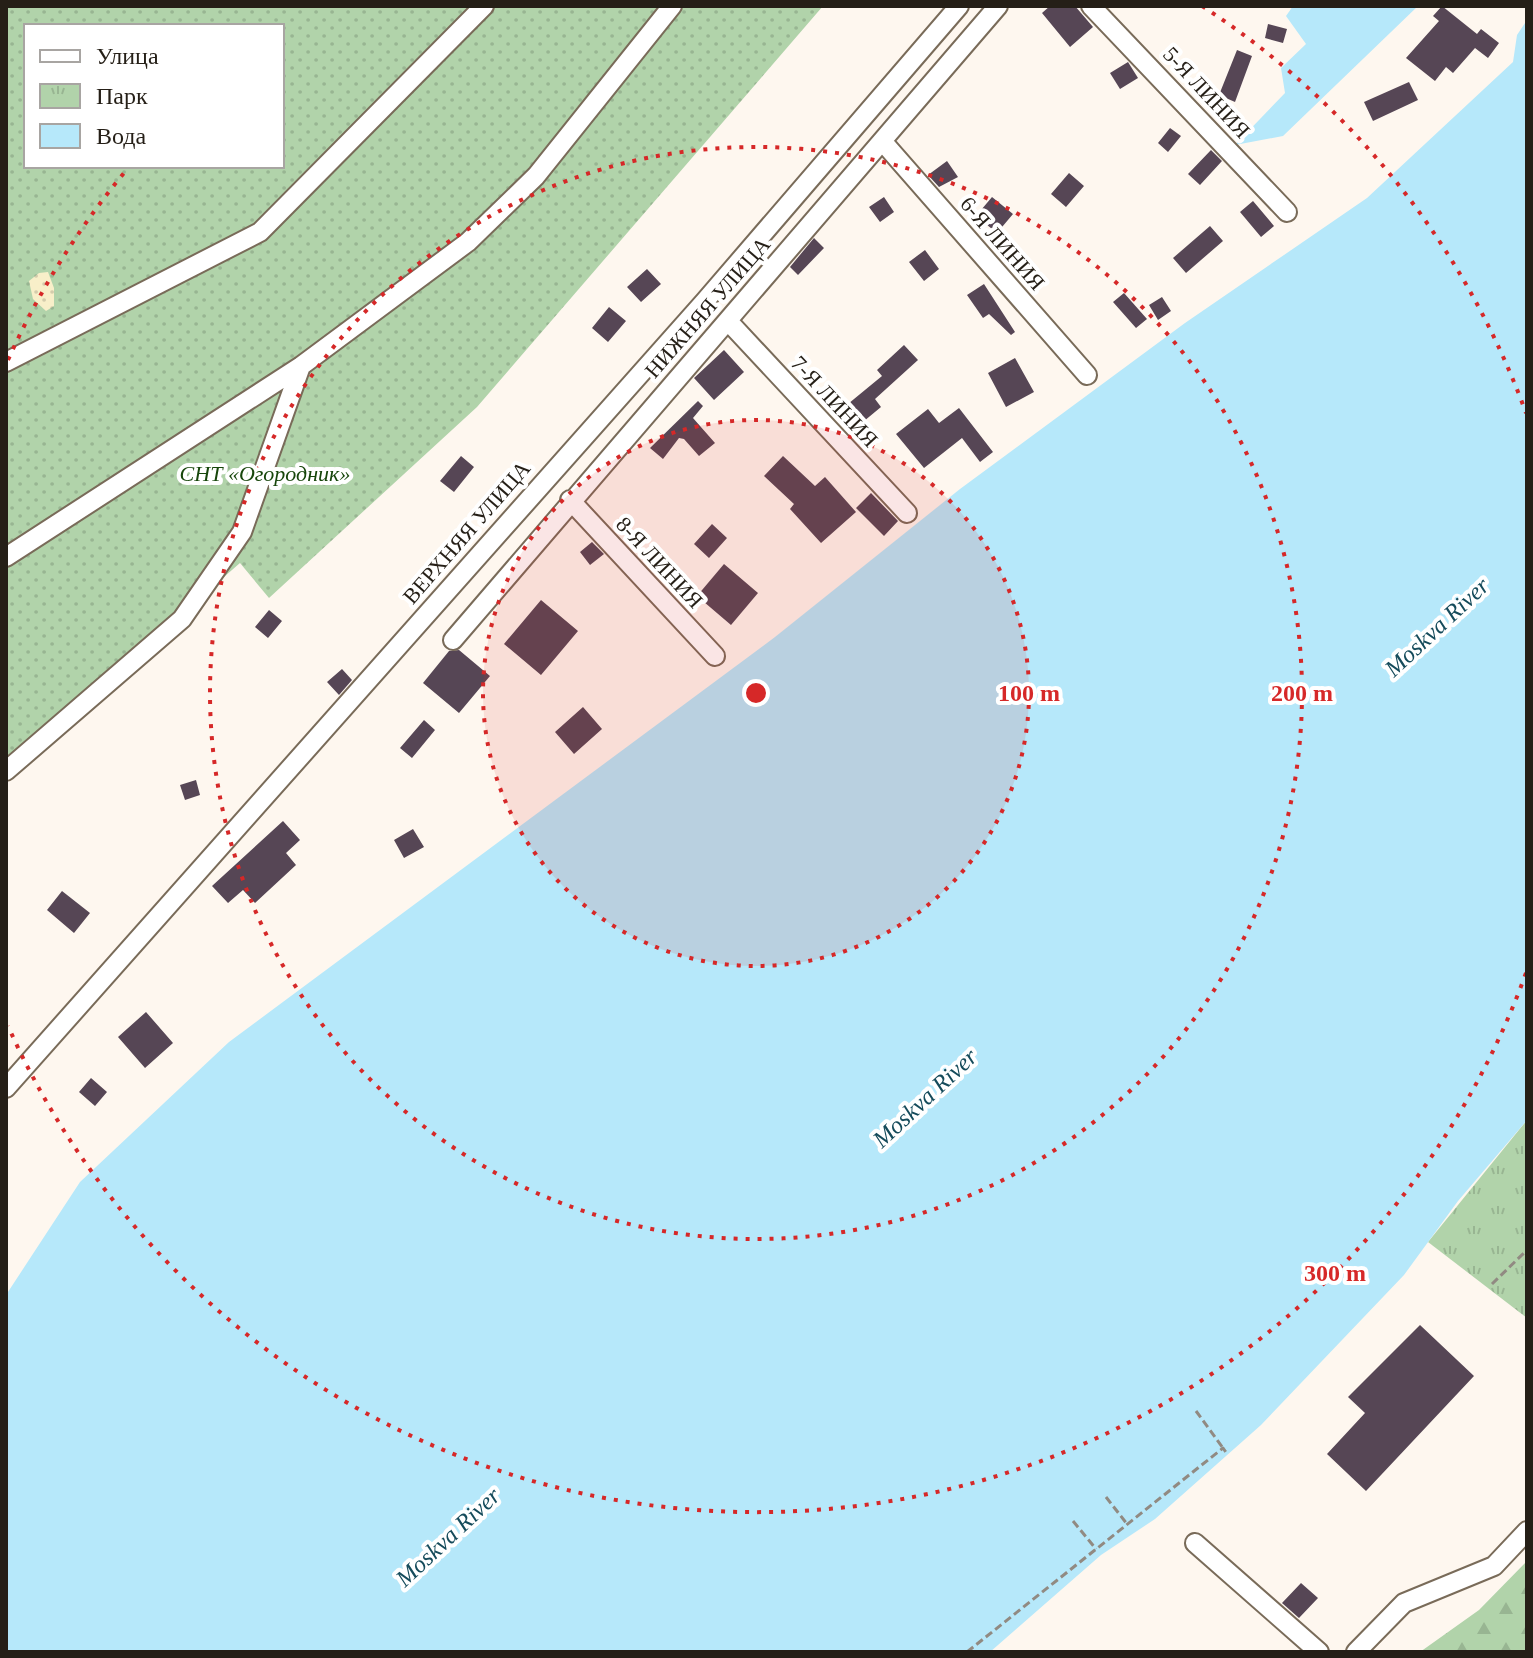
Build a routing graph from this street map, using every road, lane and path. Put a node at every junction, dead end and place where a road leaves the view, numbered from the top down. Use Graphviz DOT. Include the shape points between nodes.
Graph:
graph roads {
  1 [pos="484,6"];
  2 [pos="672,6"];
  3 [pos="959,6"];
  4 [pos="998,6"];
  5 [pos="1091,6"];
  6 [pos="883,142"];
  7 [pos="1287,212"];
  8 [pos="728,321"];
  9 [pos="6,362"];
  10 [pos="301,366"];
  11 [pos="1087,375"];
  12 [pos="570,500"];
  13 [pos="907,513"];
  14 [pos="6,557"];
  15 [pos="453,640"];
  16 [pos="715,656"];
  17 [pos="6,771"];
  18 [pos="6,1088"];
  19 [pos="1527,1250"];
  20 [pos="1492,1284"];
  21 [pos="1196,1411"];
  22 [pos="1223,1448"];
  23 [pos="1228,1455"];
  24 [pos="1106,1497"];
  25 [pos="1073,1521"];
  26 [pos="1127,1524"];
  27 [pos="1527,1531"];
  28 [pos="1195,1543"];
  29 [pos="1096,1549"];
  30 [pos="967,1652"];
  31 [pos="1319,1652"];
  32 [pos="1356,1652"];
  1 -- 9 [label="street" via="260,232"];
  2 -- 10 [label="street" via="536,176 468,242"];
  3 -- 18 [label="street, ВЕРХНЯЯ УЛИЦА" via="705,301"];
  4 -- 6 [label="street, НИЖНЯЯ УЛИЦА"];
  5 -- 7 [label="street, 5-Я ЛИНИЯ"];
  6 -- 8 [label="street, НИЖНЯЯ УЛИЦА"];
  6 -- 11 [label="street, 6-Я ЛИНИЯ"];
  8 -- 12 [label="street, НИЖНЯЯ УЛИЦА"];
  8 -- 13 [label="street, 7-Я ЛИНИЯ"];
  10 -- 14 [label="street"];
  10 -- 17 [label="street" via="242,532 182,619"];
  12 -- 15 [label="street, НИЖНЯЯ УЛИЦА"];
  12 -- 16 [label="street, 8-Я ЛИНИЯ"];
  19 -- 20 [label="path"];
  21 -- 22 [label="path"];
  22 -- 23 [label="path"];
  22 -- 26 [label="path"];
  24 -- 26 [label="path"];
  25 -- 29 [label="path"];
  26 -- 29 [label="path"];
  27 -- 32 [label="street" via="1494,1566 1404,1603"];
  28 -- 31 [label="street"];
  29 -- 30 [label="path"];
}
